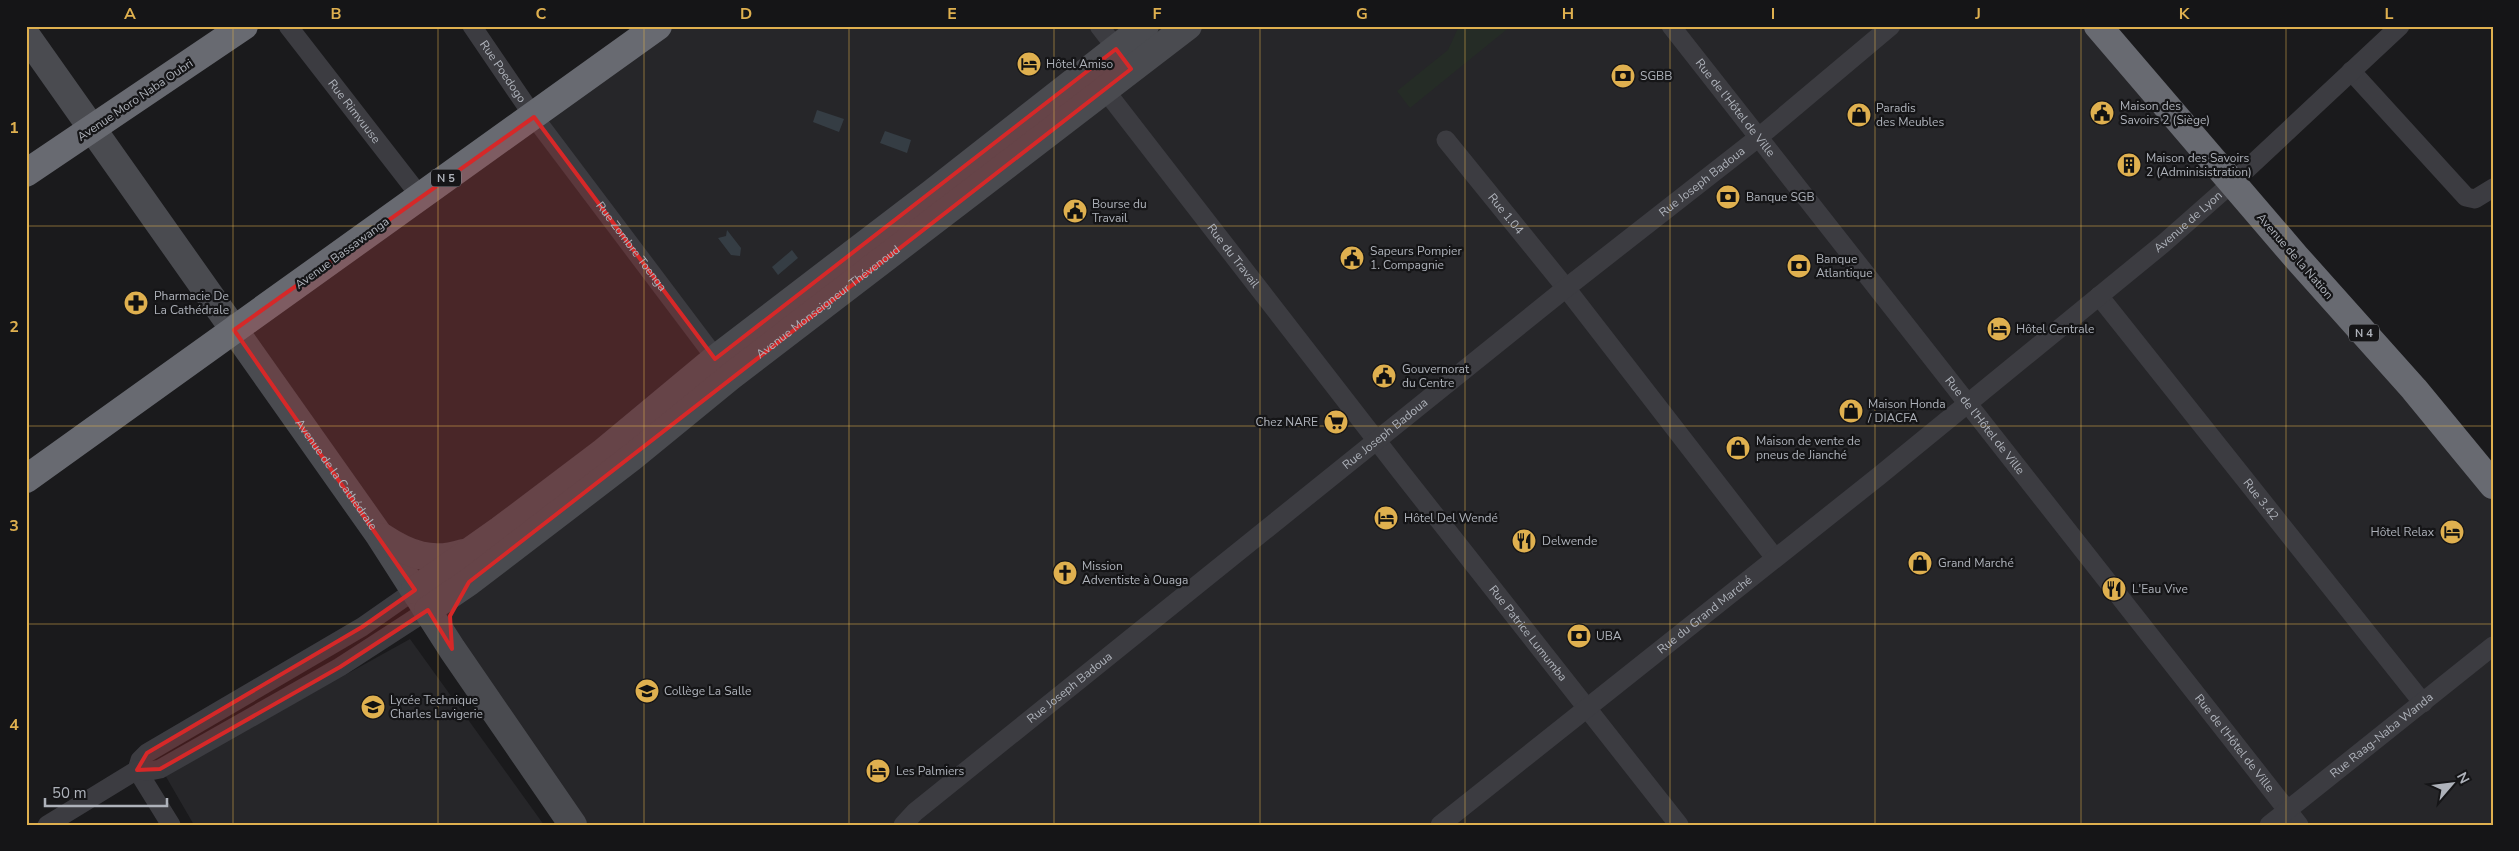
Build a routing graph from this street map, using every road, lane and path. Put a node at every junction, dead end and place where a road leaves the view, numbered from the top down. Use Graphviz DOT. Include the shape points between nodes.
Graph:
graph roads {
  1 [pos="244,26"];
  2 [pos="288,26"];
  3 [pos="472,26"];
  4 [pos="658,26"];
  5 [pos="1099,26"];
  6 [pos="1145,26"];
  7 [pos="1188,26"];
  8 [pos="1671,26"];
  9 [pos="1891,26"];
  10 [pos="2098,26"];
  11 [pos="2400,26"];
  12 [pos="26,35"];
  13 [pos="1124,59"];
  14 [pos="2352,71"];
  15 [pos="1097,80"];
  16 [pos="534,117"];
  17 [pos="92,129"];
  18 [pos="1759,137"];
  19 [pos="1446,140"];
  20 [pos="26,173"];
  21 [pos="2232,184"];
  22 [pos="2493,188"];
  23 [pos="420,196"];
  24 [pos="1566,288"];
  25 [pos="2099,296"];
  26 [pos="234,330"];
  27 [pos="722,368"];
  28 [pos="1966,403"];
  29 [pos="1377,441"];
  30 [pos="26,479"];
  31 [pos="2493,484"];
  32 [pos="527,524"];
  33 [pos="379,535"];
  34 [pos="470,551"];
  35 [pos="1775,558"];
  36 [pos="469,582"];
  37 [pos="422,600"];
  38 [pos="2493,646"];
  39 [pos="452,649"];
  40 [pos="2423,703"];
  41 [pos="1587,708"];
  42 [pos="137,770"];
  43 [pos="2287,810"];
  44 [pos="47,825"];
  45 [pos="171,825"];
  46 [pos="573,825"];
  47 [pos="904,825"];
  48 [pos="1440,825"];
  49 [pos="1679,825"];
  50 [pos="2269,825"];
  51 [pos="2299,825"];
  1 -- 17 [label="highway, Avenue Moro Naba Oubri"];
  2 -- 23 [label="street, Rue Rimvuuse"];
  3 -- 16 [label="street, Rue Poedogo"];
  4 -- 16 [label="highway, Avenue Bassawanga / N 5"];
  5 -- 13 [label="street"];
  6 -- 13 [label="street"];
  7 -- 13 [label="street, Avenue Monseigneur Thévenoud"];
  8 -- 18 [label="street, Rue de l'Hôtel de Ville"];
  9 -- 18 [label="street, Rue Joseph Badoua"];
  10 -- 21 [label="highway, Avenue de la Nation / N 4"];
  11 -- 14 [label="street, Avenue de Lyon"];
  12 -- 17 [label="street, Avenue de la Cathédrale"];
  13 -- 15 [label="street, Avenue Monseigneur Thévenoud"];
  14 -- 21 [label="street, Avenue de Lyon"];
  14 -- 22 [label="street" via="2466,197 2475,200"];
  15 -- 27 [label="street, Avenue Monseigneur Thévenoud"];
  15 -- 29 [label="street, Rue du Travail"];
  16 -- 23 [label="highway, Avenue Bassawanga / N 5"];
  16 -- 27 [label="street, Rue Zombre Toenga"];
  17 -- 20 [label="highway, Avenue Moro Naba Oubri"];
  17 -- 26 [label="street, Avenue de la Cathédrale"];
  18 -- 24 [label="street, Rue Joseph Badoua"];
  18 -- 28 [label="street, Rue de l'Hôtel de Ville"];
  19 -- 24 [label="street, Rue 1.04"];
  21 -- 25 [label="street, Avenue de Lyon"];
  21 -- 31 [label="highway, Avenue de la Nation / N 4" via="2414,389"];
  23 -- 26 [label="highway, Avenue Bassawanga / N 5"];
  24 -- 29 [label="street, Rue Joseph Badoua"];
  24 -- 35 [label="street, Rue 1.04"];
  25 -- 28 [label="street, Avenue de Lyon"];
  25 -- 40 [label="street, Rue 3.42"];
  26 -- 30 [label="highway, Avenue Bassawanga / N 5"];
  26 -- 33 [label="street, Avenue de la Cathédrale"];
  27 -- 32 [label="street, Avenue Monseigneur Thévenoud" via="631,458"];
  28 -- 35 [label="street, Rue du Grand Marché"];
  28 -- 43 [label="street, Rue de l'Hôtel de Ville"];
  29 -- 41 [label="street, Rue Patrice Lumumba"];
  29 -- 47 [label="street, Rue Joseph Badoua" via="915,812"];
  32 -- 34 [label="street"];
  32 -- 36 [label="street, Avenue Monseigneur Thévenoud"];
  33 -- 34 [label="street" via="408,552 429,558"];
  33 -- 37 [label="street, Avenue de la Cathédrale"];
  34 -- 37 [label="street"];
  35 -- 41 [label="street, Rue du Grand Marché"];
  36 -- 37 [label="street, Avenue Monseigneur Thévenoud"];
  36 -- 39 [label="street" via="450,616 448,627"];
  37 -- 39 [label="street, Avenue de la Cathédrale"];
  37 -- 42 [label="street" via="340,667 160,769"];
  38 -- 40 [label="street, Rue Raag-Naba Wanda"];
  39 -- 46 [label="street, Avenue de la Cathédrale"];
  40 -- 43 [label="street, Rue Raag-Naba Wanda"];
  41 -- 48 [label="street, Rue du Grand Marché"];
  41 -- 49 [label="street, Rue Patrice Lumumba"];
  42 -- 44 [label="street"];
  42 -- 45 [label="street"];
  43 -- 50 [label="street, Rue Raag-Naba Wanda"];
  43 -- 51 [label="street, Rue de l'Hôtel de Ville"];
}
